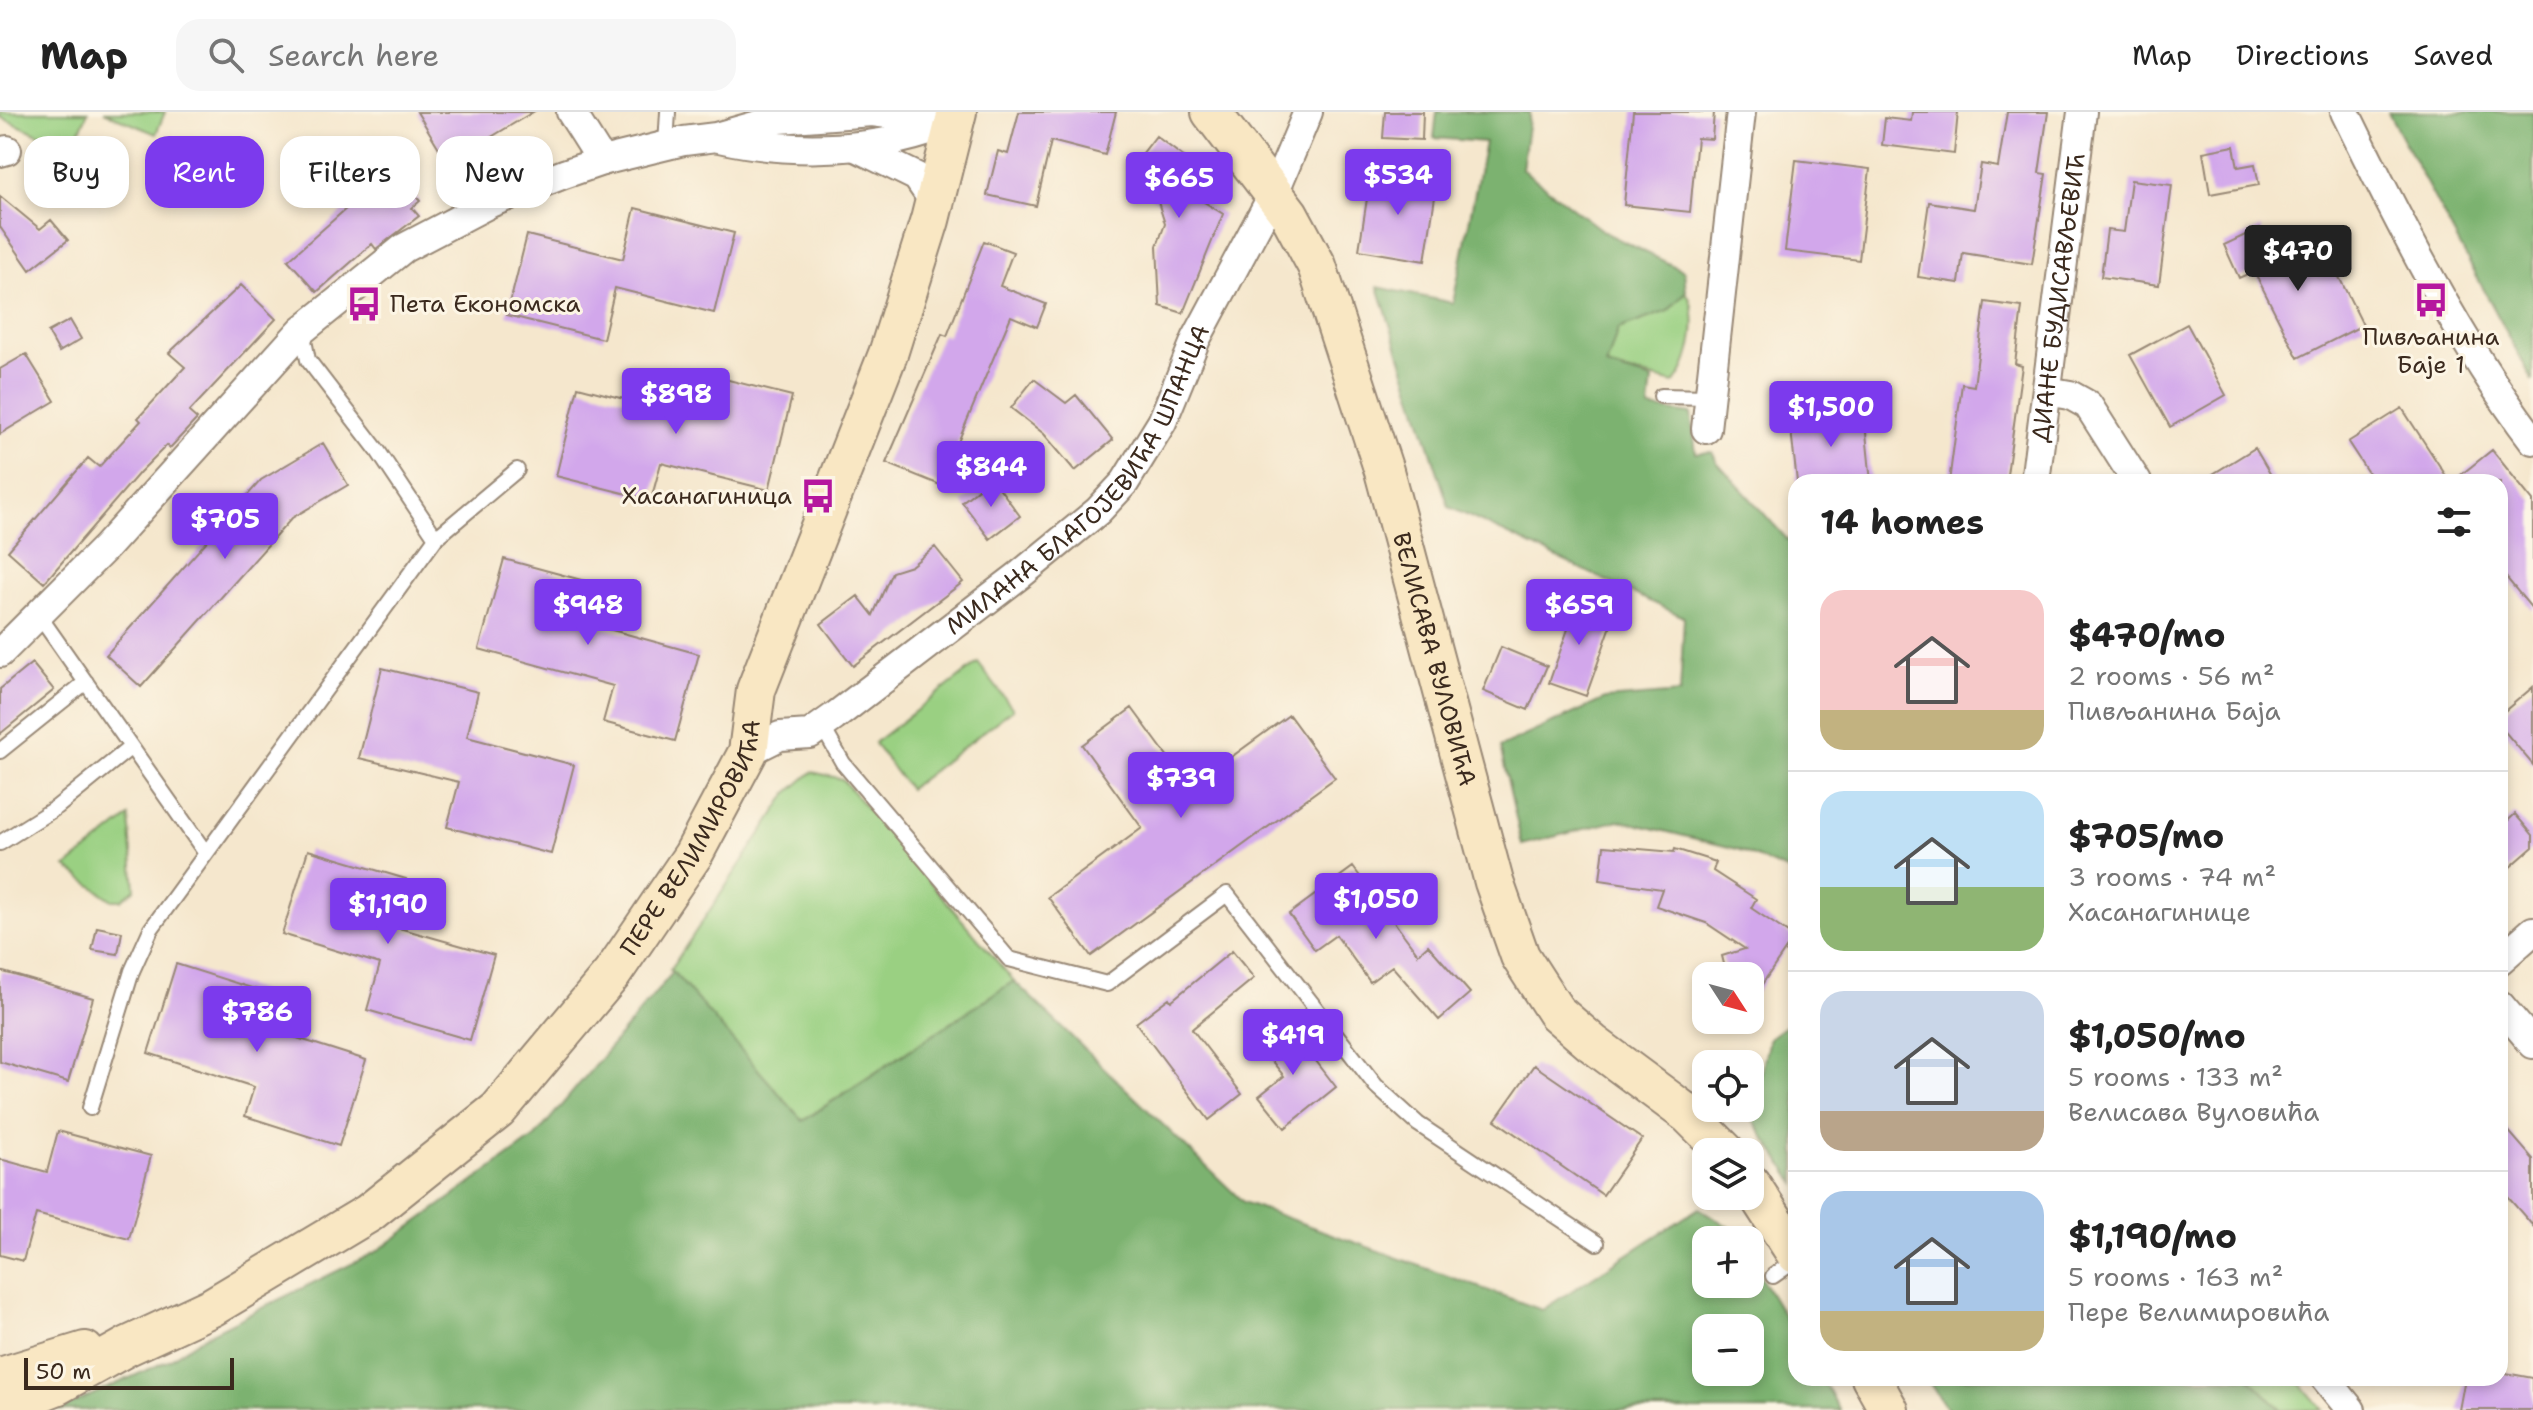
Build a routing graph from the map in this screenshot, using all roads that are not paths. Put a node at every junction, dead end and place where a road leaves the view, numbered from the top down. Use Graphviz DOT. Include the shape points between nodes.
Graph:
graph roads {
  1 [pos="571,112"];
  2 [pos="668,112"];
  3 [pos="1211,112"];
  4 [pos="1308,112"];
  5 [pos="1741,112"];
  6 [pos="2082,112"];
  7 [pos="2345,112"];
  8 [pos="955,117"];
  9 [pos="716,137"];
  10 [pos="666,145"];
  11 [pos="853,146"];
  12 [pos="602,161"];
  13 [pos="1274,193"];
  14 [pos="934,202"];
  15 [pos="302,330"];
  16 [pos="2047,391"];
  17 [pos="1661,396"];
  18 [pos="1709,397"];
  19 [pos="1706,429"];
  20 [pos="2533,440"];
  21 [pos="517,470"];
  22 [pos="2036,474"];
  23 [pos="2132,474"];
  24 [pos="436,538"];
  25 [pos="40,617"];
  26 [pos="0,653"];
  27 [pos="86,682"];
  28 [pos="822,726"];
  29 [pos="131,747"];
  30 [pos="0,751"];
  31 [pos="748,752"];
  32 [pos="0,843"];
  33 [pos="205,852"];
  34 [pos="2533,931"];
  35 [pos="2508,953"];
  36 [pos="2508,1014"];
  37 [pos="2533,1044"];
  38 [pos="90,1108"];
  39 [pos="1713,1138"];
  40 [pos="1763,1210"];
  41 [pos="1597,1243"];
  42 [pos="1788,1264"];
  43 [pos="128,1346"];
  44 [pos="0,1377"];
  45 [pos="1876,1386"];
  46 [pos="2332,1386"];
  47 [pos="0,1408"];
  48 [pos="1889,1410"];
  49 [pos="2351,1410"];
  1 -- 12 [label="street"];
  2 -- 10 [label="lane"];
  3 -- 13 [label="main road, ВЕЛИСАВА ВУЛОВИЋА"];
  4 -- 13 [label="street, МИЛАНА БЛАГОЈЕВИЋА ШПАНЦА"];
  5 -- 18 [label="street"];
  6 -- 16 [label="street, ДИАНЕ БУДИСАВЉЕВИЋ"];
  7 -- 20 [label="street" via="2432,277"];
  8 -- 9 [label="street" via="872,112 779,119"];
  8 -- 11 [label="street" via="908,138"];
  8 -- 14 [label="main road, ПЕРЕ ВЕЛИМИРОВИЋА"];
  9 -- 10 [label="street"];
  9 -- 11 [label="street" via="745,144"];
  10 -- 12 [label="street"];
  11 -- 14 [label="street" via="917,177"];
  12 -- 15 [label="street" via="490,203 404,248"];
  13 -- 28 [label="street, МИЛАНА БЛАГОЈЕВИЋА ШПАНЦА" via="1196,339 1162,422 1125,482 1021,574"];
  13 -- 39 [label="main road, ВЕЛИСАВА ВУЛОВИЋА" via="1317,266 1384,471 1490,868 1520,956 1565,1021"];
  14 -- 31 [label="main road, ПЕРЕ ВЕЛИМИРОВИЋА" via="888,354 756,690"];
  15 -- 24 [label="lane" via="308,360"];
  15 -- 25 [label="street"];
  16 -- 22 [label="street, ДИАНЕ БУДИСАВЉЕВИЋ"];
  16 -- 23 [label="street" via="2088,405"];
  17 -- 18 [label="lane"];
  18 -- 19 [label="street"];
  21 -- 24 [label="lane"];
  24 -- 33 [label="lane"];
  25 -- 26 [label="street"];
  25 -- 27 [label="lane"];
  27 -- 29 [label="lane"];
  27 -- 30 [label="lane"];
  28 -- 31 [label="street, МИЛАНА БЛАГОЈЕВИЋА ШПАНЦА" via="806,735 780,736"];
  28 -- 41 [label="lane" via="843,763 1009,959 1107,984 1227,894 1376,1086 1418,1124"];
  29 -- 32 [label="lane" via="57,807"];
  29 -- 33 [label="lane"];
  31 -- 43 [label="main road, ПЕРЕ ВЕЛИМИРОВИЋА" via="669,893 612,974 498,1110 345,1228 212,1307"];
  33 -- 38 [label="lane" via="140,950"];
  34 -- 35 [label="street"];
  36 -- 37 [label="street"];
  40 -- 42 [label="main road"];
  43 -- 44 [label="main road, ПЕРЕ ВЕЛИМИРОВИЋА" via="85,1351"];
  43 -- 47 [label="main road, ПЕРЕ ВЕЛИМИРОВИЋА" via="58,1385"];
  45 -- 48 [label="main road"];
  46 -- 49 [label="street"];
}
